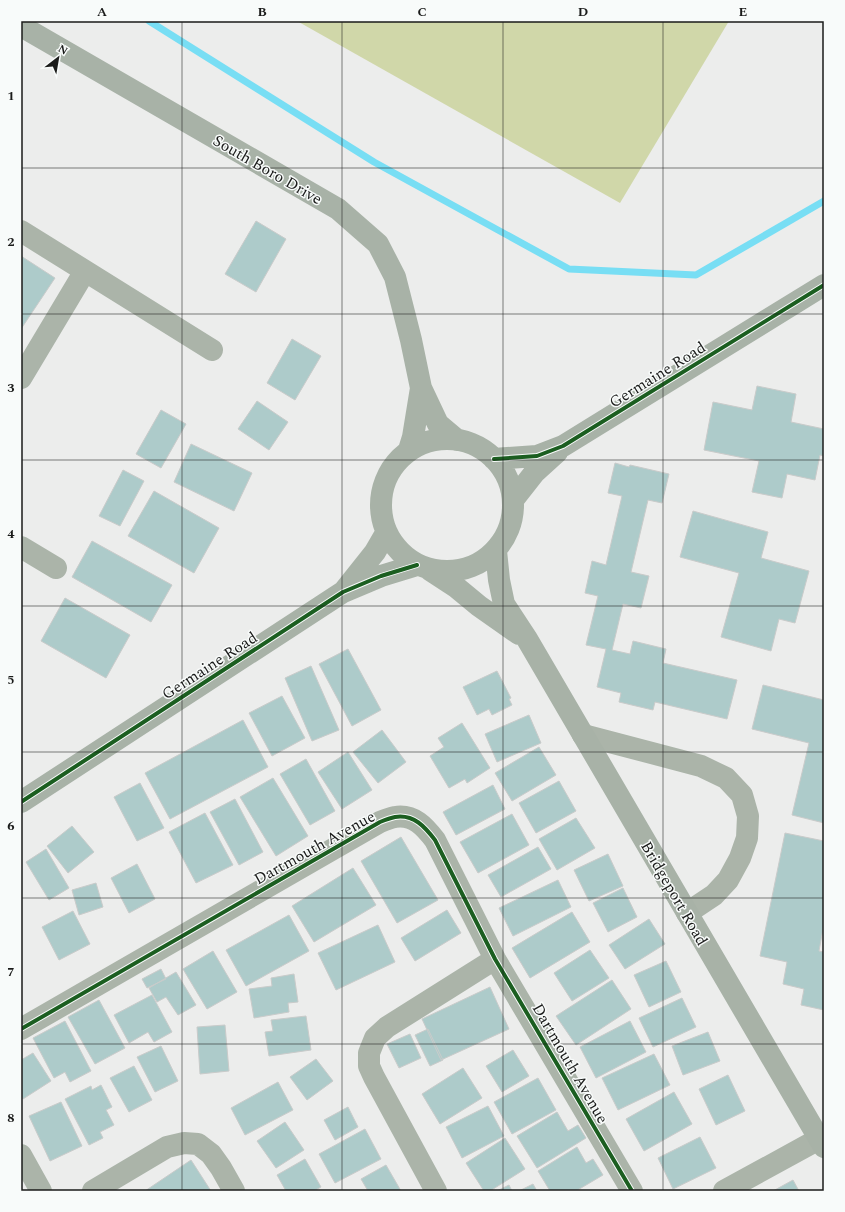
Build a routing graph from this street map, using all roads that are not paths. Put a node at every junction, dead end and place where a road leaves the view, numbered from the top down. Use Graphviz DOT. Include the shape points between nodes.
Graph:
graph roads {
  1 [pos="21,26"];
  2 [pos="21,231"];
  3 [pos="85,271"];
  4 [pos="824,285"];
  5 [pos="212,350"];
  6 [pos="21,378"];
  7 [pos="421,388"];
  8 [pos="457,440"];
  9 [pos="563,446"];
  10 [pos="409,450"];
  11 [pos="494,459"];
  12 [pos="513,500"];
  13 [pos="386,534"];
  14 [pos="21,547"];
  15 [pos="496,551"];
  16 [pos="423,567"];
  17 [pos="56,568"];
  18 [pos="343,592"];
  19 [pos="527,639"];
  20 [pos="583,735"];
  21 [pos="21,802"];
  22 [pos="687,913"];
  23 [pos="496,959"];
  24 [pos="21,1029"];
  25 [pos="822,1143"];
  26 [pos="21,1155"];
  27 [pos="41,1191"];
  28 [pos="93,1191"];
  29 [pos="234,1191"];
  30 [pos="436,1191"];
  31 [pos="632,1191"];
  32 [pos="724,1191"];
  1 -- 7 [label="main road, South Boro Drive" via="338,209 378,244 395,277"];
  2 -- 3 [label="street"];
  3 -- 5 [label="street"];
  3 -- 6 [label="street"];
  4 -- 9 [label="main road, Germaine Road"];
  7 -- 8 [label="main road, South Boro Drive" via="438,424"];
  7 -- 10 [label="main road, South Boro Drive"];
  8 -- 10 [label="main road" via="439,439 422,443"];
  8 -- 11 [label="main road" via="478,446"];
  9 -- 11 [label="main road, Germaine Road" via="537,456"];
  9 -- 12 [label="main road, Germaine Road" via="535,472"];
  10 -- 13 [label="main road" via="395,463 385,479 380,497 380,510"];
  11 -- 12 [label="main road" via="505,474"];
  12 -- 15 [label="main road" via="512,518 506,536"];
  13 -- 16 [label="main road" via="398,552"];
  13 -- 18 [label="main road, Germaine Road"];
  14 -- 17 [label="street"];
  15 -- 16 [label="main road" via="482,562 456,572"];
  15 -- 19 [label="main road, Bridgeport Road" via="504,604"];
  16 -- 18 [label="main road, Germaine Road" via="381,576"];
  16 -- 19 [label="main road, Bridgeport Road" via="456,587"];
  18 -- 21 [label="main road, Germaine Road"];
  19 -- 20 [label="main road, Bridgeport Road"];
  20 -- 22 [label="main road, Bridgeport Road"];
  20 -- 22 [label="street" via="701,766 726,778 742,795 748,816 747,838 740,858 728,880 714,895"];
  22 -- 25 [label="main road, Bridgeport Road"];
  23 -- 24 [label="street, Dartmouth Avenue" via="435,840 425,827 412,818 396,817 380,822"];
  23 -- 30 [label="street" via="387,1027 375,1038 369,1053 369,1066 374,1077"];
  23 -- 31 [label="street, Dartmouth Avenue"];
  25 -- 32 [label="street"];
  26 -- 27 [label="street"];
  28 -- 29 [label="street" via="167,1147 184,1143 198,1144 211,1154"];
}
